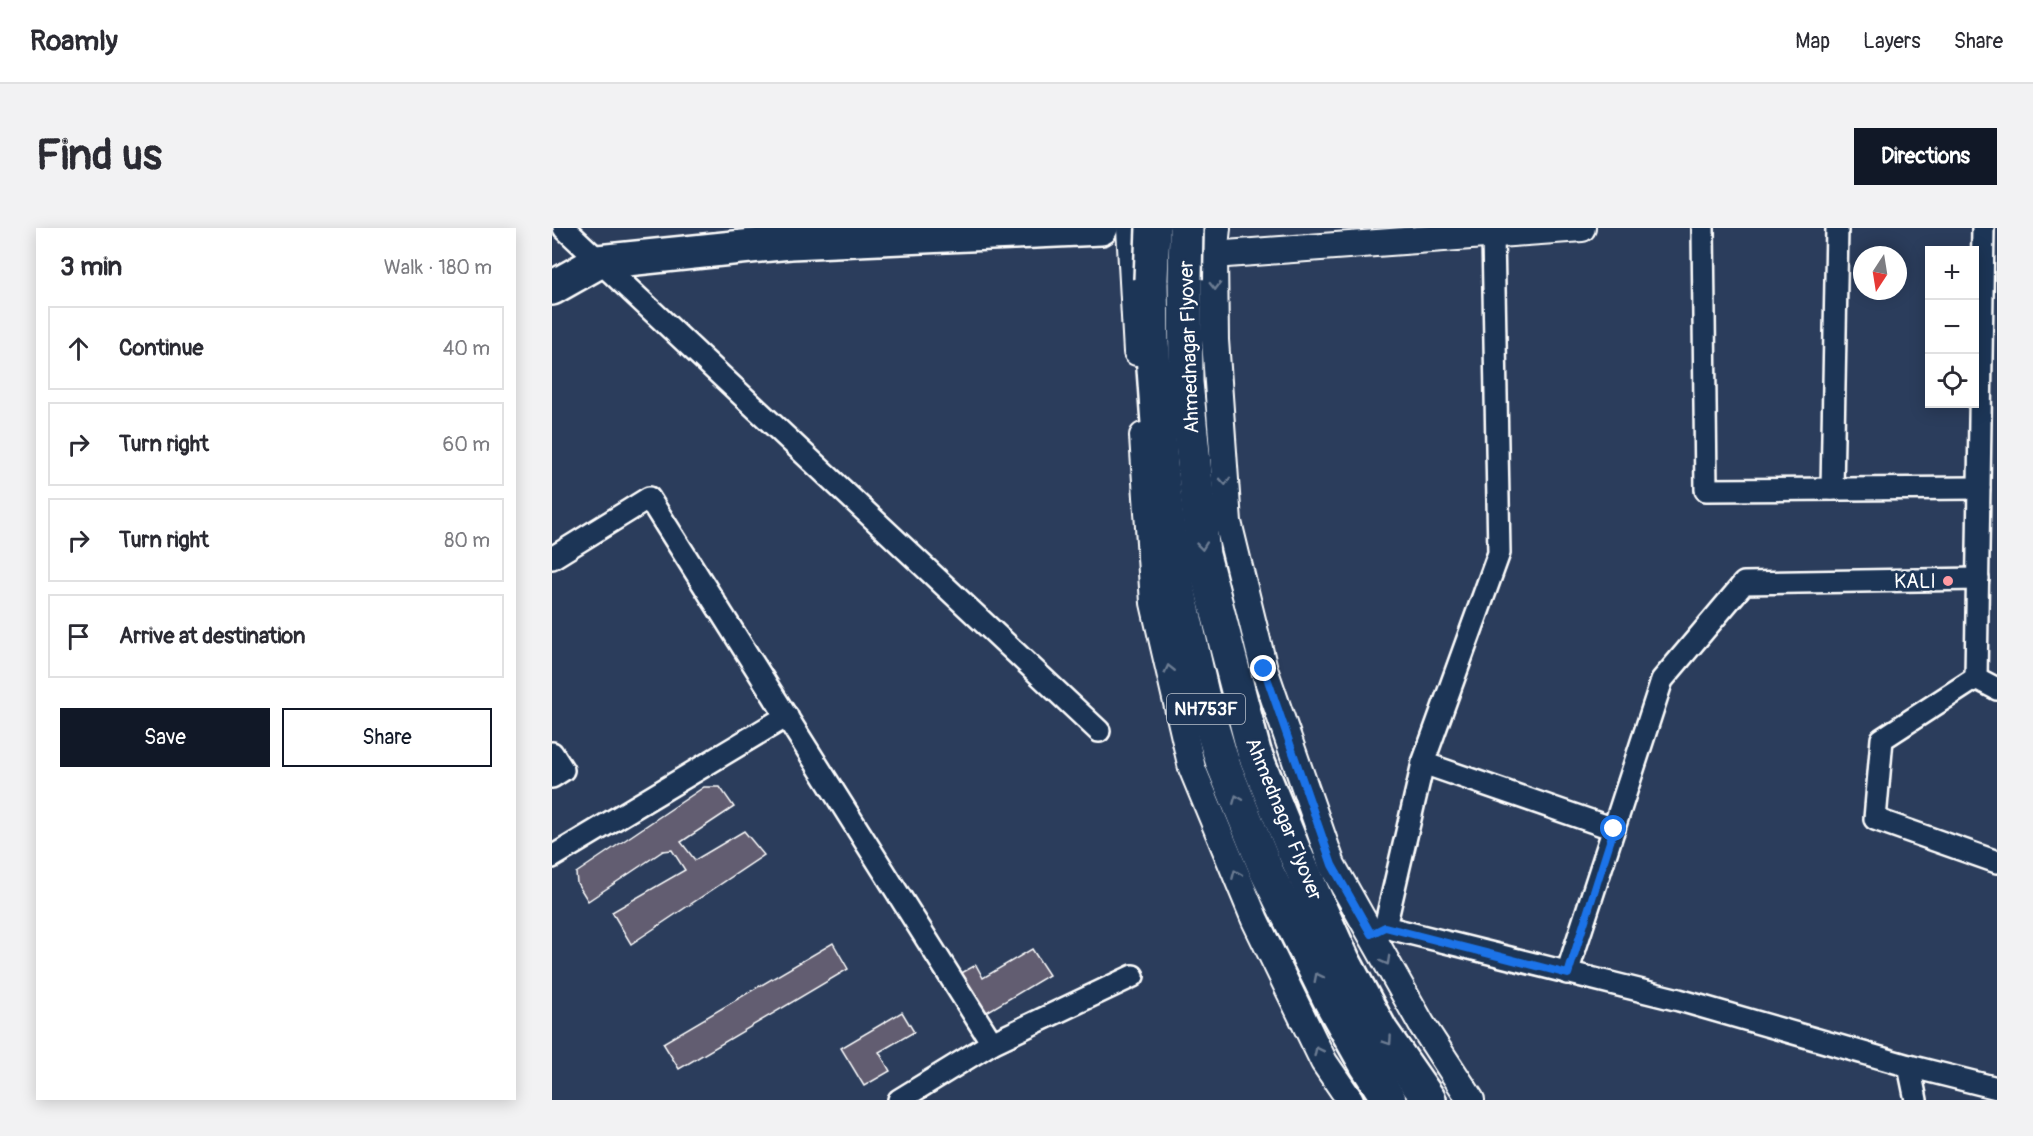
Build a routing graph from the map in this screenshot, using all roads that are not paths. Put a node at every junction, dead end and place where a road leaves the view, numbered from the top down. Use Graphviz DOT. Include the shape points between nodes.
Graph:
graph roads {
  1 [pos="564,228"];
  2 [pos="1101,228"];
  3 [pos="1130,228"];
  4 [pos="1153,228"];
  5 [pos="1186,228"];
  6 [pos="1216,228"];
  7 [pos="1582,228"];
  8 [pos="1703,228"];
  9 [pos="1837,228"];
  10 [pos="1983,228"];
  11 [pos="1493,236"];
  12 [pos="1214,255"];
  13 [pos="598,262"];
  14 [pos="1141,272"];
  15 [pos="552,288"];
  16 [pos="1979,488"];
  17 [pos="1832,489"];
  18 [pos="552,558"];
  19 [pos="1978,579"];
  20 [pos="1976,678"];
  21 [pos="1997,689"];
  22 [pos="787,716"];
  23 [pos="1099,731"];
  24 [pos="552,753"];
  25 [pos="1423,763"];
  26 [pos="552,777"];
  27 [pos="1614,829"];
  28 [pos="552,857"];
  29 [pos="1997,862"];
  30 [pos="1378,930"];
  31 [pos="1568,974"];
  32 [pos="1133,976"];
  33 [pos="992,1042"];
  34 [pos="1910,1066"];
  35 [pos="1997,1088"];
  36 [pos="899,1100"];
  37 [pos="1350,1100"];
  38 [pos="1389,1100"];
  39 [pos="1429,1100"];
  40 [pos="1471,1100"];
  41 [pos="1916,1100"];
  1 -- 13 [label="street"];
  2 -- 13 [label="main road" via="790,242"];
  3 -- 14 [label="street"];
  4 -- 14 [label="main road, Ahmednagar Flyover, bridge"];
  5 -- 39 [label="main road, Ahmednagar Flyover / NH753F, one-way, bridge" via="1186,382 1203,555 1254,752 1343,960 1381,1031"];
  6 -- 12 [label="street"];
  7 -- 11 [label="street"];
  8 -- 17 [label="street" via="1706,490"];
  9 -- 17 [label="street"];
  10 -- 16 [label="street"];
  11 -- 12 [label="street"];
  11 -- 25 [label="street" via="1499,553"];
  12 -- 14 [label="street"];
  12 -- 30 [label="street, one-way" via="1215,340 1228,522 1264,669 1332,865"];
  13 -- 15 [label="main road"];
  13 -- 23 [label="street"];
  37 -- 14 [label="street, one-way" via="1324,1062 1260,930 1192,768 1154,603"];
  38 -- 14 [label="main road, Ahmednagar Flyover / NH753F, one-way" via="1329,999 1267,872 1223,764 1202,694 1171,557 1153,352"];
  16 -- 17 [label="street"];
  16 -- 19 [label="street"];
  18 -- 22 [label="street" via="649,498"];
  19 -- 20 [label="street"];
  19 -- 27 [label="street" via="1744,583 1662,680"];
  20 -- 21 [label="street"];
  20 -- 29 [label="street" via="1882,739 1875,819"];
  22 -- 28 [label="street"];
  22 -- 33 [label="street"];
  24 -- 26 [label="street" via="563,770"];
  25 -- 27 [label="street"];
  25 -- 30 [label="street"];
  27 -- 31 [label="street"];
  30 -- 31 [label="street"];
  30 -- 40 [label="street, one-way" via="1422,1025"];
  31 -- 34 [label="street" via="1679,1000"];
  32 -- 33 [label="street"];
  33 -- 36 [label="street"];
  34 -- 35 [label="street"];
  34 -- 41 [label="street"];
}
